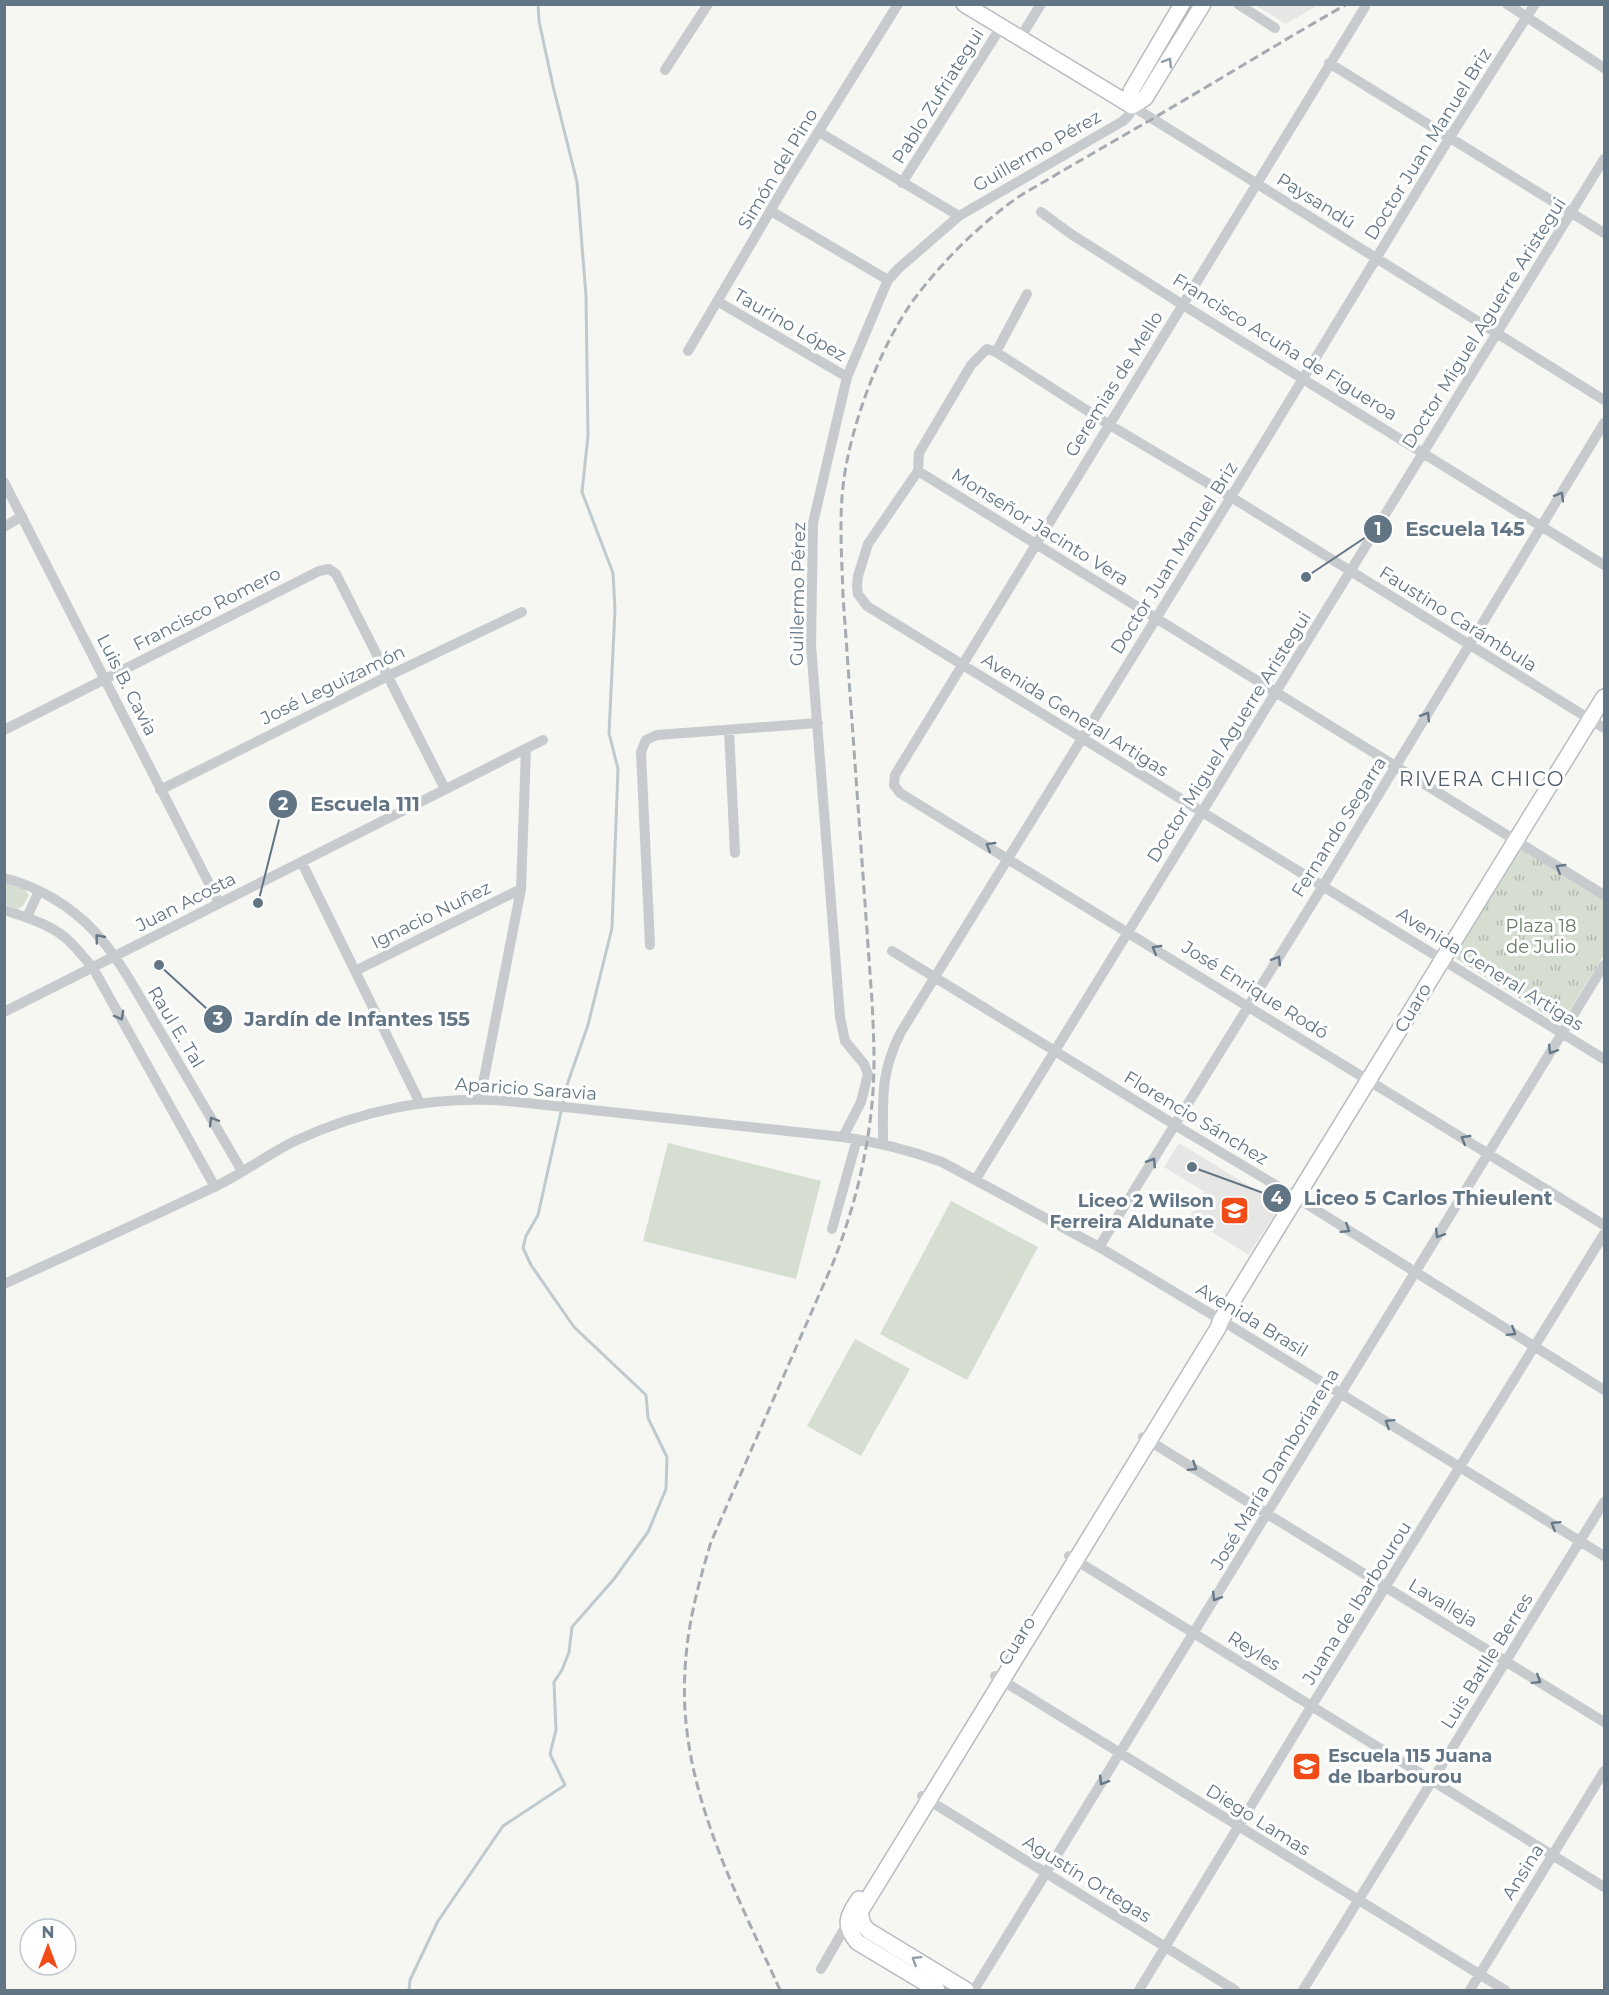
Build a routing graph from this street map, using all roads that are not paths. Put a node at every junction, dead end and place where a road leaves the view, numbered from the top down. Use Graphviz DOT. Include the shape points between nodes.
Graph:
graph roads {
  1 [pos="708,4"];
  2 [pos="898,4"];
  3 [pos="964,4"];
  4 [pos="1041,4"];
  5 [pos="1182,4"];
  6 [pos="1203,4"];
  7 [pos="1238,4"];
  8 [pos="1507,4"];
  9 [pos="1535,4"];
  10 [pos="1365,7"];
  11 [pos="1527,17"];
  12 [pos="1001,27"];
  13 [pos="1275,28"];
  14 [pos="1020,38"];
  15 [pos="1329,63"];
  16 [pos="1605,68"];
  17 [pos="665,70"];
  18 [pos="1132,106"];
  19 [pos="819,132"];
  20 [pos="1450,137"];
  21 [pos="1605,159"];
  22 [pos="902,183"];
  23 [pos="1257,183"];
  24 [pos="771,211"];
  25 [pos="1041,212"];
  26 [pos="1571,213"];
  27 [pos="959,216"];
  28 [pos="1605,233"];
  29 [pos="1377,259"];
  30 [pos="888,280"];
  31 [pos="1028,294"];
  32 [pos="717,301"];
  33 [pos="1183,304"];
  34 [pos="1497,333"];
  35 [pos="992,350"];
  36 [pos="688,351"];
  37 [pos="848,377"];
  38 [pos="1303,378"];
  39 [pos="1605,400"];
  40 [pos="1605,423"];
  41 [pos="1108,424"];
  42 [pos="1424,453"];
  43 [pos="918,471"];
  44 [pos="4,482"];
  45 [pos="1231,497"];
  46 [pos="22,516"];
  47 [pos="4,527"];
  48 [pos="1541,527"];
  49 [pos="1037,543"];
  50 [pos="1605,565"];
  51 [pos="1350,572"];
  52 [pos="522,612"];
  53 [pos="1156,619"];
  54 [pos="1469,646"];
  55 [pos="962,664"];
  56 [pos="388,676"];
  57 [pos="106,679"];
  58 [pos="1277,691"];
  59 [pos="1605,697"];
  60 [pos="1590,720"];
  61 [pos="818,723"];
  62 [pos="1605,728"];
  63 [pos="4,729"];
  64 [pos="729,730"];
  65 [pos="1082,738"];
  66 [pos="543,740"];
  67 [pos="526,749"];
  68 [pos="1396,766"];
  69 [pos="894,780"];
  70 [pos="445,789"];
  71 [pos="160,790"];
  72 [pos="1202,813"];
  73 [pos="1515,841"];
  74 [pos="735,852"];
  75 [pos="1010,858"];
  76 [pos="303,863"];
  77 [pos="4,878"];
  78 [pos="1323,886"];
  79 [pos="521,890"];
  80 [pos="39,891"];
  81 [pos="1605,895"];
  82 [pos="219,903"];
  83 [pos="4,910"];
  84 [pos="27,917"];
  85 [pos="1129,932"];
  86 [pos="650,945"];
  87 [pos="892,951"];
  88 [pos="115,957"];
  89 [pos="1443,959"];
  90 [pos="1605,965"];
  91 [pos="93,968"];
  92 [pos="355,971"];
  93 [pos="936,977"];
  94 [pos="1249,1005"];
  95 [pos="4,1012"];
  96 [pos="1563,1033"];
  97 [pos="1054,1051"];
  98 [pos="1605,1059"];
  99 [pos="1369,1080"];
  100 [pos="480,1099"];
  101 [pos="420,1103"];
  102 [pos="1175,1125"];
  103 [pos="843,1137"];
  104 [pos="862,1140"];
  105 [pos="883,1143"];
  106 [pos="1489,1153"];
  107 [pos="242,1171"];
  108 [pos="976,1179"];
  109 [pos="215,1187"];
  110 [pos="1297,1198"];
  111 [pos="1605,1225"];
  112 [pos="832,1229"];
  113 [pos="1605,1234"];
  114 [pos="1099,1247"];
  115 [pos="1416,1272"];
  116 [pos="4,1284"];
  117 [pos="1221,1320"];
  118 [pos="1536,1346"];
  119 [pos="1605,1390"];
  120 [pos="1341,1393"];
  121 [pos="1146,1438"];
  122 [pos="1461,1467"];
  123 [pos="1605,1502"];
  124 [pos="1268,1514"];
  125 [pos="1581,1541"];
  126 [pos="1605,1556"];
  127 [pos="1072,1558"];
  128 [pos="1385,1587"];
  129 [pos="1194,1633"];
  130 [pos="1508,1661"];
  131 [pos="998,1678"];
  132 [pos="1311,1707"];
  133 [pos="1605,1722"];
  134 [pos="1120,1754"];
  135 [pos="1605,1771"];
  136 [pos="1432,1780"];
  137 [pos="925,1798"];
  138 [pos="1238,1827"];
  139 [pos="1553,1855"];
  140 [pos="1046,1872"];
  141 [pos="1605,1887"];
  142 [pos="1359,1900"];
  143 [pos="853,1921"];
  144 [pos="1165,1947"];
  145 [pos="821,1969"];
  146 [pos="1480,1974"];
  147 [pos="937,1990"];
  148 [pos="966,1990"];
  149 [pos="974,1990"];
  150 [pos="1139,1990"];
  151 [pos="1235,1990"];
  152 [pos="1303,1990"];
  153 [pos="1470,1990"];
  154 [pos="1505,1990"];
  1 -- 17 [label="street"];
  2 -- 19 [label="street, Simón del Pino"];
  3 -- 12 [label="street"];
  4 -- 14 [label="street"];
  5 -- 18 [label="street" via="1131,91"];
  18 -- 6 [label="street, one-way" via="1145,98"];
  7 -- 13 [label="street"];
  8 -- 11 [label="street"];
  9 -- 11 [label="street, Doctor Juan Manuel Briz"];
  10 -- 15 [label="street, Geremias de Mello"];
  11 -- 16 [label="street"];
  11 -- 20 [label="street, Doctor Juan Manuel Briz"];
  12 -- 14 [label="street"];
  12 -- 22 [label="street, Pablo Zufriategui"];
  14 -- 18 [label="street"];
  15 -- 20 [label="street"];
  15 -- 23 [label="street, Geremias de Mello"];
  18 -- 23 [label="street, Paysandú"];
  18 -- 27 [label="street, Guillermo Pérez" via="1123,121"];
  19 -- 22 [label="street"];
  19 -- 24 [label="street, Simón del Pino"];
  20 -- 26 [label="street"];
  20 -- 29 [label="street, Doctor Juan Manuel Briz"];
  21 -- 26 [label="street, Doctor Miguel Aguerre Aristegui"];
  22 -- 27 [label="street"];
  23 -- 29 [label="street, Paysandú"];
  23 -- 33 [label="street, Geremias de Mello"];
  24 -- 30 [label="street"];
  24 -- 32 [label="street, Simón del Pino"];
  25 -- 33 [label="street, Francisco Acuña de Figueroa"];
  26 -- 28 [label="street"];
  26 -- 34 [label="street, Doctor Miguel Aguerre Aristegui"];
  27 -- 30 [label="street, Guillermo Pérez"];
  29 -- 34 [label="street, Paysandú"];
  29 -- 38 [label="street, Doctor Juan Manuel Briz"];
  30 -- 37 [label="street, Guillermo Pérez"];
  31 -- 35 [label="street"];
  32 -- 36 [label="street, Simón del Pino"];
  32 -- 37 [label="street, Taurino López"];
  33 -- 38 [label="street, Francisco Acuña de Figueroa"];
  33 -- 41 [label="street, Geremias de Mello"];
  34 -- 39 [label="street, Paysandú"];
  34 -- 42 [label="street, Doctor Miguel Aguerre Aristegui"];
  35 -- 41 [label="street, Faustino Carámbula"];
  35 -- 43 [label="street" via="971,365 919,453"];
  37 -- 61 [label="street, Guillermo Pérez" via="813,523 811,645"];
  38 -- 42 [label="street, Francisco Acuña de Figueroa"];
  38 -- 45 [label="street, Doctor Juan Manuel Briz"];
  48 -- 40 [label="street, Fernando Segarra, one-way"];
  41 -- 45 [label="street, Faustino Carámbula"];
  41 -- 49 [label="street, Geremias de Mello"];
  42 -- 48 [label="street, Francisco Acuña de Figueroa"];
  42 -- 51 [label="street, Doctor Miguel Aguerre Aristegui"];
  43 -- 49 [label="street, Monseñor Jacinto Vera"];
  43 -- 55 [label="street, Avenida General Artigas" via="868,544 858,576 858,594 867,606"];
  44 -- 46 [label="street, Luis B. Cavia"];
  45 -- 51 [label="street, Faustino Carámbula"];
  45 -- 53 [label="street, Doctor Juan Manuel Briz"];
  46 -- 47 [label="street"];
  46 -- 57 [label="street, Luis B. Cavia"];
  48 -- 50 [label="street, Francisco Acuña de Figueroa"];
  48 -- 54 [label="street, Fernando Segarra"];
  49 -- 53 [label="street, Monseñor Jacinto Vera"];
  49 -- 55 [label="street, Geremias de Mello"];
  51 -- 54 [label="street, Faustino Carámbula"];
  51 -- 58 [label="street, Doctor Miguel Aguerre Aristegui"];
  52 -- 56 [label="street, José Leguizamón"];
  53 -- 58 [label="street, Monseñor Jacinto Vera"];
  53 -- 65 [label="street, Doctor Juan Manuel Briz"];
  54 -- 60 [label="street, Faustino Carámbula"];
  68 -- 54 [label="street, Fernando Segarra, one-way"];
  55 -- 65 [label="street, Avenida General Artigas"];
  55 -- 69 [label="street, Geremias de Mello"];
  56 -- 57 [label="street, Francisco Romero" via="336,574 329,570 319,571"];
  56 -- 70 [label="street"];
  56 -- 71 [label="street, José Leguizamón"];
  57 -- 63 [label="street, Francisco Romero"];
  57 -- 71 [label="street, Luis B. Cavia"];
  58 -- 68 [label="street, Monseñor Jacinto Vera"];
  58 -- 72 [label="street, Doctor Miguel Aguerre Aristegui"];
  59 -- 60 [label="street, Cuaro"];
  60 -- 62 [label="street, Faustino Carámbula"];
  60 -- 73 [label="street, Cuaro"];
  61 -- 64 [label="street"];
  61 -- 103 [label="street, Guillermo Pérez" via="840,1017 846,1041 868,1074 861,1102"];
  64 -- 74 [label="street"];
  64 -- 86 [label="street" via="657,735 646,740 641,752"];
  65 -- 72 [label="street, Avenida General Artigas"];
  65 -- 75 [label="street, Doctor Juan Manuel Briz"];
  66 -- 67 [label="street, Juan Acosta"];
  67 -- 70 [label="street, Juan Acosta"];
  67 -- 79 [label="street"];
  68 -- 73 [label="street, Monseñor Jacinto Vera"];
  68 -- 78 [label="street, Fernando Segarra"];
  75 -- 69 [label="street, José Enrique Rodó, one-way" via="900,793"];
  70 -- 76 [label="street, Juan Acosta"];
  71 -- 82 [label="street, Luis B. Cavia"];
  72 -- 78 [label="street, Avenida General Artigas"];
  72 -- 85 [label="street, Doctor Miguel Aguerre Aristegui"];
  81 -- 73 [label="street, Monseñor Jacinto Vera, one-way"];
  73 -- 89 [label="street, Cuaro"];
  75 -- 85 [label="street, José Enrique Rodó"];
  75 -- 93 [label="street, Doctor Juan Manuel Briz"];
  76 -- 82 [label="street, Juan Acosta"];
  76 -- 92 [label="street"];
  77 -- 80 [label="street, Raul E. Tal"];
  78 -- 89 [label="street, Avenida General Artigas"];
  94 -- 78 [label="street, Fernando Segarra, one-way"];
  79 -- 92 [label="street, Ignacio Nuñez"];
  79 -- 100 [label="street"];
  80 -- 84 [label="street"];
  88 -- 80 [label="street, Raul E. Tal, one-way" via="78,916"];
  82 -- 88 [label="street, Juan Acosta"];
  83 -- 84 [label="street"];
  84 -- 91 [label="street" via="70,942"];
  94 -- 85 [label="street, José Enrique Rodó, one-way"];
  85 -- 97 [label="street, Doctor Miguel Aguerre Aristegui"];
  87 -- 93 [label="street, Florencio Sánchez"];
  88 -- 91 [label="street, Juan Acosta"];
  107 -- 88 [label="street, Raul E. Tal, one-way"];
  89 -- 96 [label="street, Avenida General Artigas"];
  89 -- 99 [label="street, Cuaro"];
  90 -- 96 [label="street, José María Damboriarena"];
  91 -- 95 [label="street, Juan Acosta"];
  91 -- 109 [label="street, one-way"];
  92 -- 101 [label="street"];
  93 -- 97 [label="street, Florencio Sánchez"];
  93 -- 105 [label="street, Doctor Juan Manuel Briz" via="891,1053 884,1079"];
  94 -- 99 [label="street, José Enrique Rodó"];
  94 -- 102 [label="street, Fernando Segarra"];
  96 -- 98 [label="street, Avenida General Artigas"];
  96 -- 106 [label="street, José María Damboriarena, one-way"];
  97 -- 102 [label="street, Florencio Sánchez"];
  97 -- 108 [label="street, Doctor Miguel Aguerre Aristegui"];
  106 -- 99 [label="street, José Enrique Rodó, one-way"];
  99 -- 110 [label="street, Cuaro"];
  100 -- 101 [label="street, Aparicio Saravia"];
  100 -- 103 [label="street, Aparicio Saravia"];
  101 -- 107 [label="street, Aparicio Saravia" via="319,1131"];
  102 -- 110 [label="street, Florencio Sánchez"];
  114 -- 102 [label="street, Fernando Segarra, one-way"];
  103 -- 104 [label="street, Aparicio Saravia"];
  104 -- 105 [label="street, Avenida Brasil"];
  104 -- 112 [label="street"];
  105 -- 108 [label="street, Avenida Brasil" via="942,1162"];
  106 -- 111 [label="street, José Enrique Rodó"];
  106 -- 115 [label="street, José María Damboriarena, one-way"];
  107 -- 109 [label="street, Aparicio Saravia"];
  108 -- 114 [label="street, Avenida Brasil"];
  109 -- 116 [label="street, Aparicio Saravia"];
  110 -- 115 [label="street, Florencio Sánchez, one-way"];
  110 -- 117 [label="street, Cuaro"];
  113 -- 118 [label="street, Juana de Ibarbourou"];
  114 -- 117 [label="street, Avenida Brasil"];
  115 -- 118 [label="street, Florencio Sánchez, one-way"];
  115 -- 120 [label="street, José María Damboriarena"];
  117 -- 120 [label="street, Avenida Brasil"];
  117 -- 121 [label="street, Cuaro" via="1212,1325"];
  118 -- 119 [label="street, Florencio Sánchez"];
  118 -- 122 [label="street, Juana de Ibarbourou"];
  122 -- 120 [label="street, Avenida Brasil, one-way"];
  120 -- 124 [label="street, José María Damboriarena"];
  121 -- 124 [label="street, Lavalleja, one-way"];
  121 -- 127 [label="street, Cuaro"];
  125 -- 122 [label="street, Avenida Brasil, one-way"];
  122 -- 128 [label="street, Juana de Ibarbourou"];
  123 -- 125 [label="street, Luis Batlle Berres"];
  124 -- 128 [label="street, Lavalleja"];
  124 -- 129 [label="street, José María Damboriarena, one-way"];
  125 -- 126 [label="street, Avenida Brasil"];
  125 -- 130 [label="street, Luis Batlle Berres"];
  127 -- 129 [label="street, Reyles"];
  127 -- 131 [label="street, Cuaro"];
  128 -- 130 [label="street, Lavalleja"];
  128 -- 132 [label="street, Juana de Ibarbourou"];
  129 -- 132 [label="street, Reyles"];
  129 -- 134 [label="street, José María Damboriarena"];
  130 -- 133 [label="street, Lavalleja, one-way"];
  130 -- 136 [label="street, Luis Batlle Berres"];
  131 -- 134 [label="street, Diego Lamas"];
  131 -- 137 [label="street, Cuaro"];
  132 -- 136 [label="street, Reyles"];
  132 -- 138 [label="street, Juana de Ibarbourou"];
  134 -- 138 [label="street, Diego Lamas"];
  134 -- 140 [label="street, José María Damboriarena, one-way"];
  135 -- 139 [label="street, Ansina"];
  136 -- 139 [label="street, Reyles"];
  136 -- 142 [label="street, Luis Batlle Berres"];
  137 -- 140 [label="street, Agustín Ortegas"];
  137 -- 143 [label="street, Cuaro" via="851,1912"];
  138 -- 142 [label="street, Diego Lamas"];
  138 -- 144 [label="street, Juana de Ibarbourou"];
  139 -- 141 [label="street, Reyles"];
  139 -- 146 [label="street, Ansina"];
  140 -- 144 [label="street, Agustín Ortegas"];
  140 -- 149 [label="street, José María Damboriarena"];
  142 -- 146 [label="street, Diego Lamas"];
  142 -- 152 [label="street, Luis Batlle Berres"];
  143 -- 145 [label="street, Cuaro"];
  143 -- 147 [label="street" via="850,1934 857,1942"];
  148 -- 143 [label="street, one-way"];
  144 -- 150 [label="street, Juana de Ibarbourou"];
  144 -- 151 [label="street, Agustín Ortegas"];
  146 -- 153 [label="street, Ansina"];
  146 -- 154 [label="street, Diego Lamas"];
}
